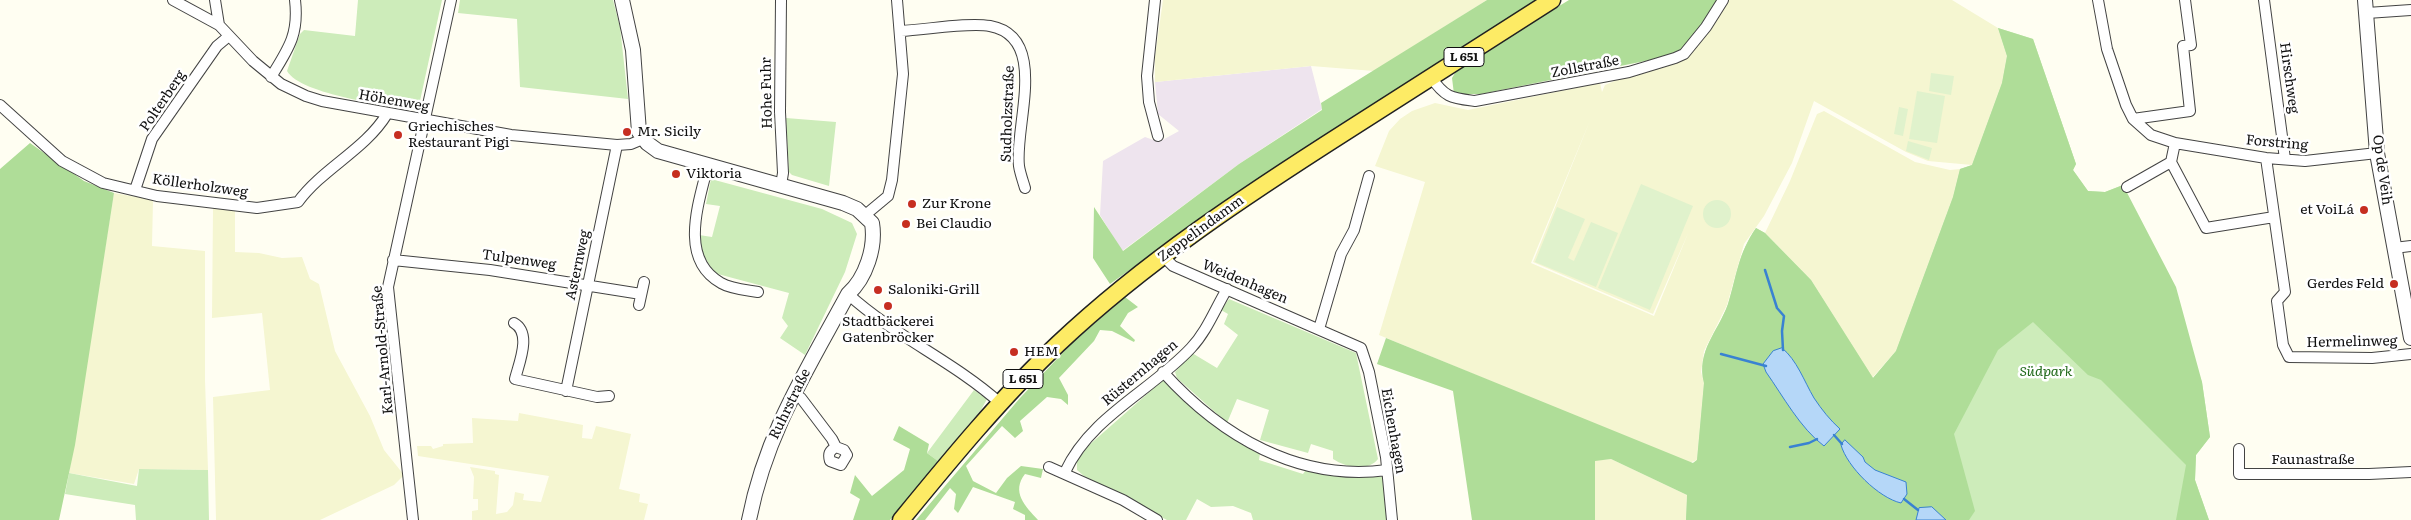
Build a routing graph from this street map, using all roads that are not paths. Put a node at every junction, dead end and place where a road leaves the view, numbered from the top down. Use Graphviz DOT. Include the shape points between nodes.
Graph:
graph roads {
  1 [pos="172,0"];
  2 [pos="215,0"];
  3 [pos="295,0"];
  4 [pos="451,0"];
  5 [pos="622,0"];
  6 [pos="781,0"];
  7 [pos="897,0"];
  8 [pos="1155,0"];
  9 [pos="1552,0"];
  10 [pos="1723,0"];
  11 [pos="2098,0"];
  12 [pos="2186,0"];
  13 [pos="2264,0"];
  14 [pos="2366,7"];
  15 [pos="2411,10"];
  16 [pos="219,25"];
  17 [pos="901,31"];
  18 [pos="229,36"];
  19 [pos="271,76"];
  20 [pos="1431,77"];
  21 [pos="0,105"];
  22 [pos="386,114"];
  23 [pos="2133,119"];
  24 [pos="424,120"];
  25 [pos="1158,136"];
  26 [pos="643,139"];
  27 [pos="2175,143"];
  28 [pos="617,145"];
  29 [pos="2377,153"];
  30 [pos="2266,158"];
  31 [pos="2285,160"];
  32 [pos="2171,162"];
  33 [pos="708,165"];
  34 [pos="1369,176"];
  35 [pos="781,185"];
  36 [pos="1026,188"];
  37 [pos="2127,188"];
  38 [pos="135,190"];
  39 [pos="864,216"];
  40 [pos="2274,217"];
  41 [pos="2411,246"];
  42 [pos="2394,248"];
  43 [pos="1164,256"];
  44 [pos="393,260"];
  45 [pos="644,282"];
  46 [pos="588,284"];
  47 [pos="1227,289"];
  48 [pos="758,292"];
  49 [pos="641,294"];
  50 [pos="848,294"];
  51 [pos="639,305"];
  52 [pos="514,323"];
  53 [pos="1319,328"];
  54 [pos="2411,338"];
  55 [pos="1361,348"];
  56 [pos="2411,354"];
  57 [pos="1163,372"];
  58 [pos="566,391"];
  59 [pos="793,393"];
  60 [pos="608,396"];
  61 [pos="1000,403"];
  62 [pos="836,447"];
  63 [pos="2239,450"];
  64 [pos="1049,467"];
  65 [pos="1387,470"];
  66 [pos="1065,472"];
  67 [pos="2411,472"];
  68 [pos="414,520"];
  69 [pos="749,520"];
  70 [pos="901,520"];
  71 [pos="1157,520"];
  72 [pos="1392,520"];
  1 -- 16 [label="street, Höhenweg"];
  2 -- 16 [label="street"];
  3 -- 19 [label="street" via="296,29 288,50"];
  4 -- 24 [label="street, Karl-Arnold-Straße"];
  5 -- 26 [label="street" via="632,49 638,119"];
  6 -- 35 [label="street, Hohe Fuhr"];
  7 -- 17 [label="street"];
  8 -- 25 [label="street" via="1147,76 1149,102"];
  9 -- 20 [label="main road, Zeppelindamm / L 651"];
  10 -- 20 [label="street, Zollstraße" via="1684,54 1629,72 1475,101 1442,93"];
  11 -- 23 [label="street, Forstring" via="2107,49"];
  12 -- 23 [label="street" via="2191,45 2183,46 2190,111"];
  13 -- 31 [label="street, Hirschweg"];
  14 -- 15 [label="street"];
  14 -- 29 [label="street, Op de Veih"];
  16 -- 18 [label="street, Höhenweg"];
  17 -- 36 [label="street, Sudholzstraße" via="990,26 1007,34 1019,46 1025,70 1019,166"];
  17 -- 39 [label="street" via="903,74 892,180 888,196"];
  18 -- 19 [label="street, Höhenweg"];
  18 -- 38 [label="street, Polterberg" via="217,46 152,139"];
  19 -- 22 [label="street, Höhenweg" via="306,96"];
  20 -- 43 [label="main road, Zeppelindamm / L 651" via="1246,197"];
  21 -- 38 [label="street, Köllerholzweg" via="74,170 103,183"];
  22 -- 24 [label="street, Höhenweg"];
  22 -- 38 [label="street, Köllerholzweg" via="376,131 320,178 295,204 257,208 157,196"];
  23 -- 27 [label="street, Forstring" via="2151,135"];
  24 -- 28 [label="street, Höhenweg" via="515,135"];
  24 -- 44 [label="street, Karl-Arnold-Straße"];
  26 -- 28 [label="street, Höhenweg"];
  26 -- 33 [label="street" via="658,151"];
  27 -- 30 [label="street, Forstring"];
  27 -- 32 [label="street"];
  28 -- 46 [label="street, Asternweg"];
  29 -- 31 [label="street, Forstring" via="2322,160"];
  29 -- 42 [label="street, Op de Veih"];
  30 -- 31 [label="street, Forstring"];
  30 -- 40 [label="street, Hermelinweg"];
  32 -- 37 [label="street"];
  32 -- 40 [label="street" via="2206,228"];
  33 -- 35 [label="street"];
  33 -- 48 [label="street" via="694,230 698,255 721,284"];
  34 -- 53 [label="street" via="1354,230 1342,254"];
  35 -- 39 [label="street" via="843,203"];
  39 -- 50 [label="street, Ruhrstraße" via="872,224 872,246 856,286"];
  40 -- 56 [label="street, Hermelinweg" via="2285,292 2277,301 2283,345 2289,357 2372,358"];
  41 -- 42 [label="street"];
  42 -- 54 [label="street, Op de Veih"];
  43 -- 47 [label="street, Weidenhagen" via="1173,266"];
  43 -- 61 [label="main road, Zeppelindamm / L 651" via="1059,343"];
  44 -- 46 [label="street, Tulpenweg"];
  44 -- 68 [label="street, Karl-Arnold-Straße" via="388,286"];
  45 -- 49 [label="street"];
  46 -- 49 [label="street, Tulpenweg"];
  46 -- 58 [label="street, Asternweg"];
  47 -- 53 [label="street, Weidenhagen"];
  47 -- 57 [label="street, Rüsternhagen" via="1200,337"];
  49 -- 51 [label="street"];
  50 -- 59 [label="street, Ruhrstraße"];
  50 -- 61 [label="street" via="872,316 976,383"];
  52 -- 58 [label="street" via="521,327 524,335 515,379"];
  53 -- 55 [label="street, Weidenhagen"];
  55 -- 65 [label="street, Eichenhagen" via="1369,372"];
  57 -- 65 [label="street" via="1212,419 1255,446 1315,466 1345,471"];
  57 -- 66 [label="street, Rüsternhagen" via="1090,435"];
  58 -- 60 [label="street"];
  59 -- 62 [label="street" via="802,400"];
  59 -- 69 [label="street, Ruhrstraße" via="764,460"];
  61 -- 70 [label="main road, Zeppelindamm / L 651"];
  63 -- 67 [label="street, Faunastraße" via="2239,474"];
  64 -- 66 [label="street"];
  65 -- 72 [label="street, Eichenhagen"];
  66 -- 71 [label="street"];
}
